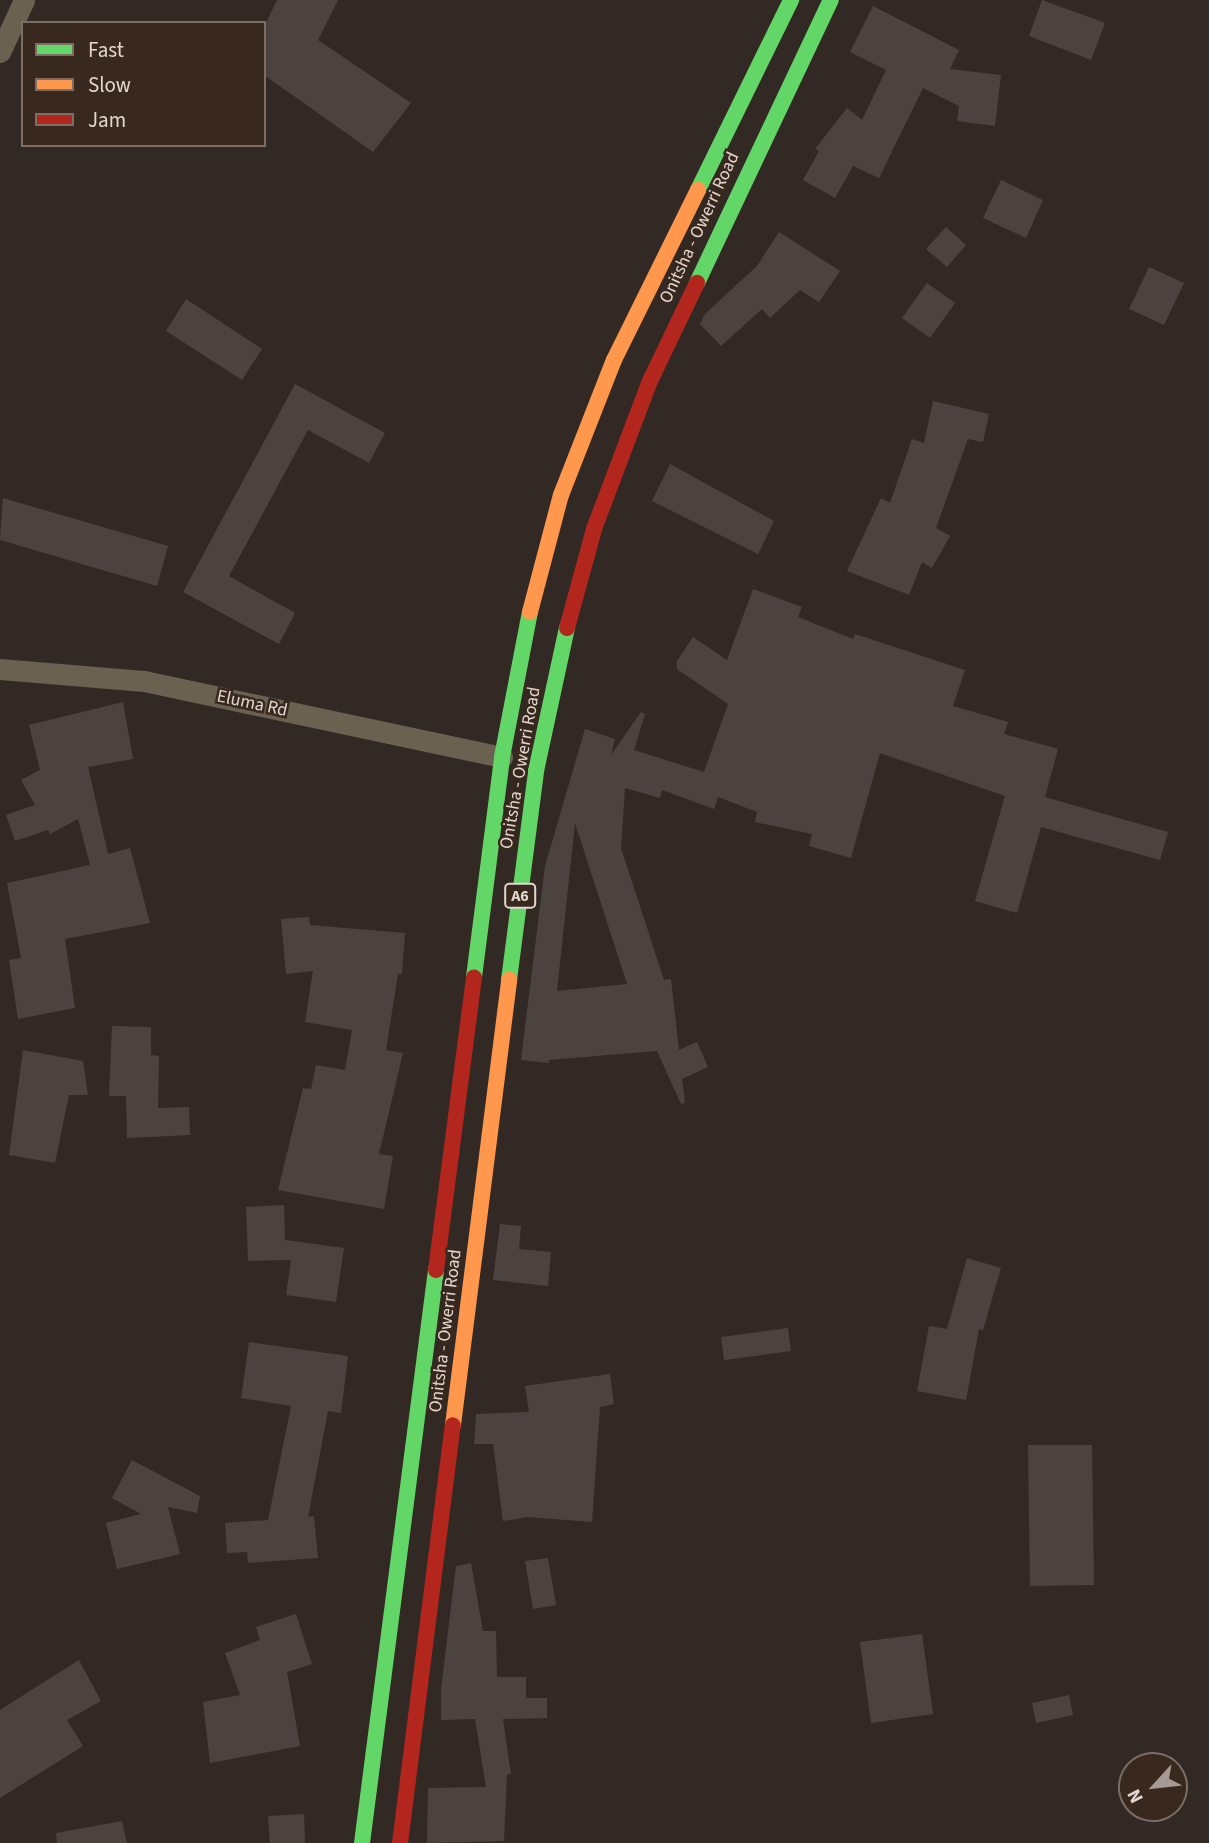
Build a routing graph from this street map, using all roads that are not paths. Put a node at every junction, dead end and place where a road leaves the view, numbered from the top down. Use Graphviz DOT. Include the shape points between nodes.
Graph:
graph roads {
  1 [pos="24,0"];
  2 [pos="791,0"];
  3 [pos="831,0"];
  4 [pos="0,52"];
  5 [pos="0,668"];
  6 [pos="502,757"];
  7 [pos="362,1843"];
  8 [pos="400,1843"];
  1 -- 4 [label="street"];
  2 -- 6 [label="highway, Onitsha - Owerri Road / A6" via="614,360 561,495 529,616"];
  3 -- 8 [label="highway, Onitsha - Owerri Road / A6" via="650,381 594,529 564,637 536,771"];
  5 -- 6 [label="street, Eluma Rd" via="144,681"];
  6 -- 7 [label="highway, Onitsha - Owerri Road / A6"];
}
